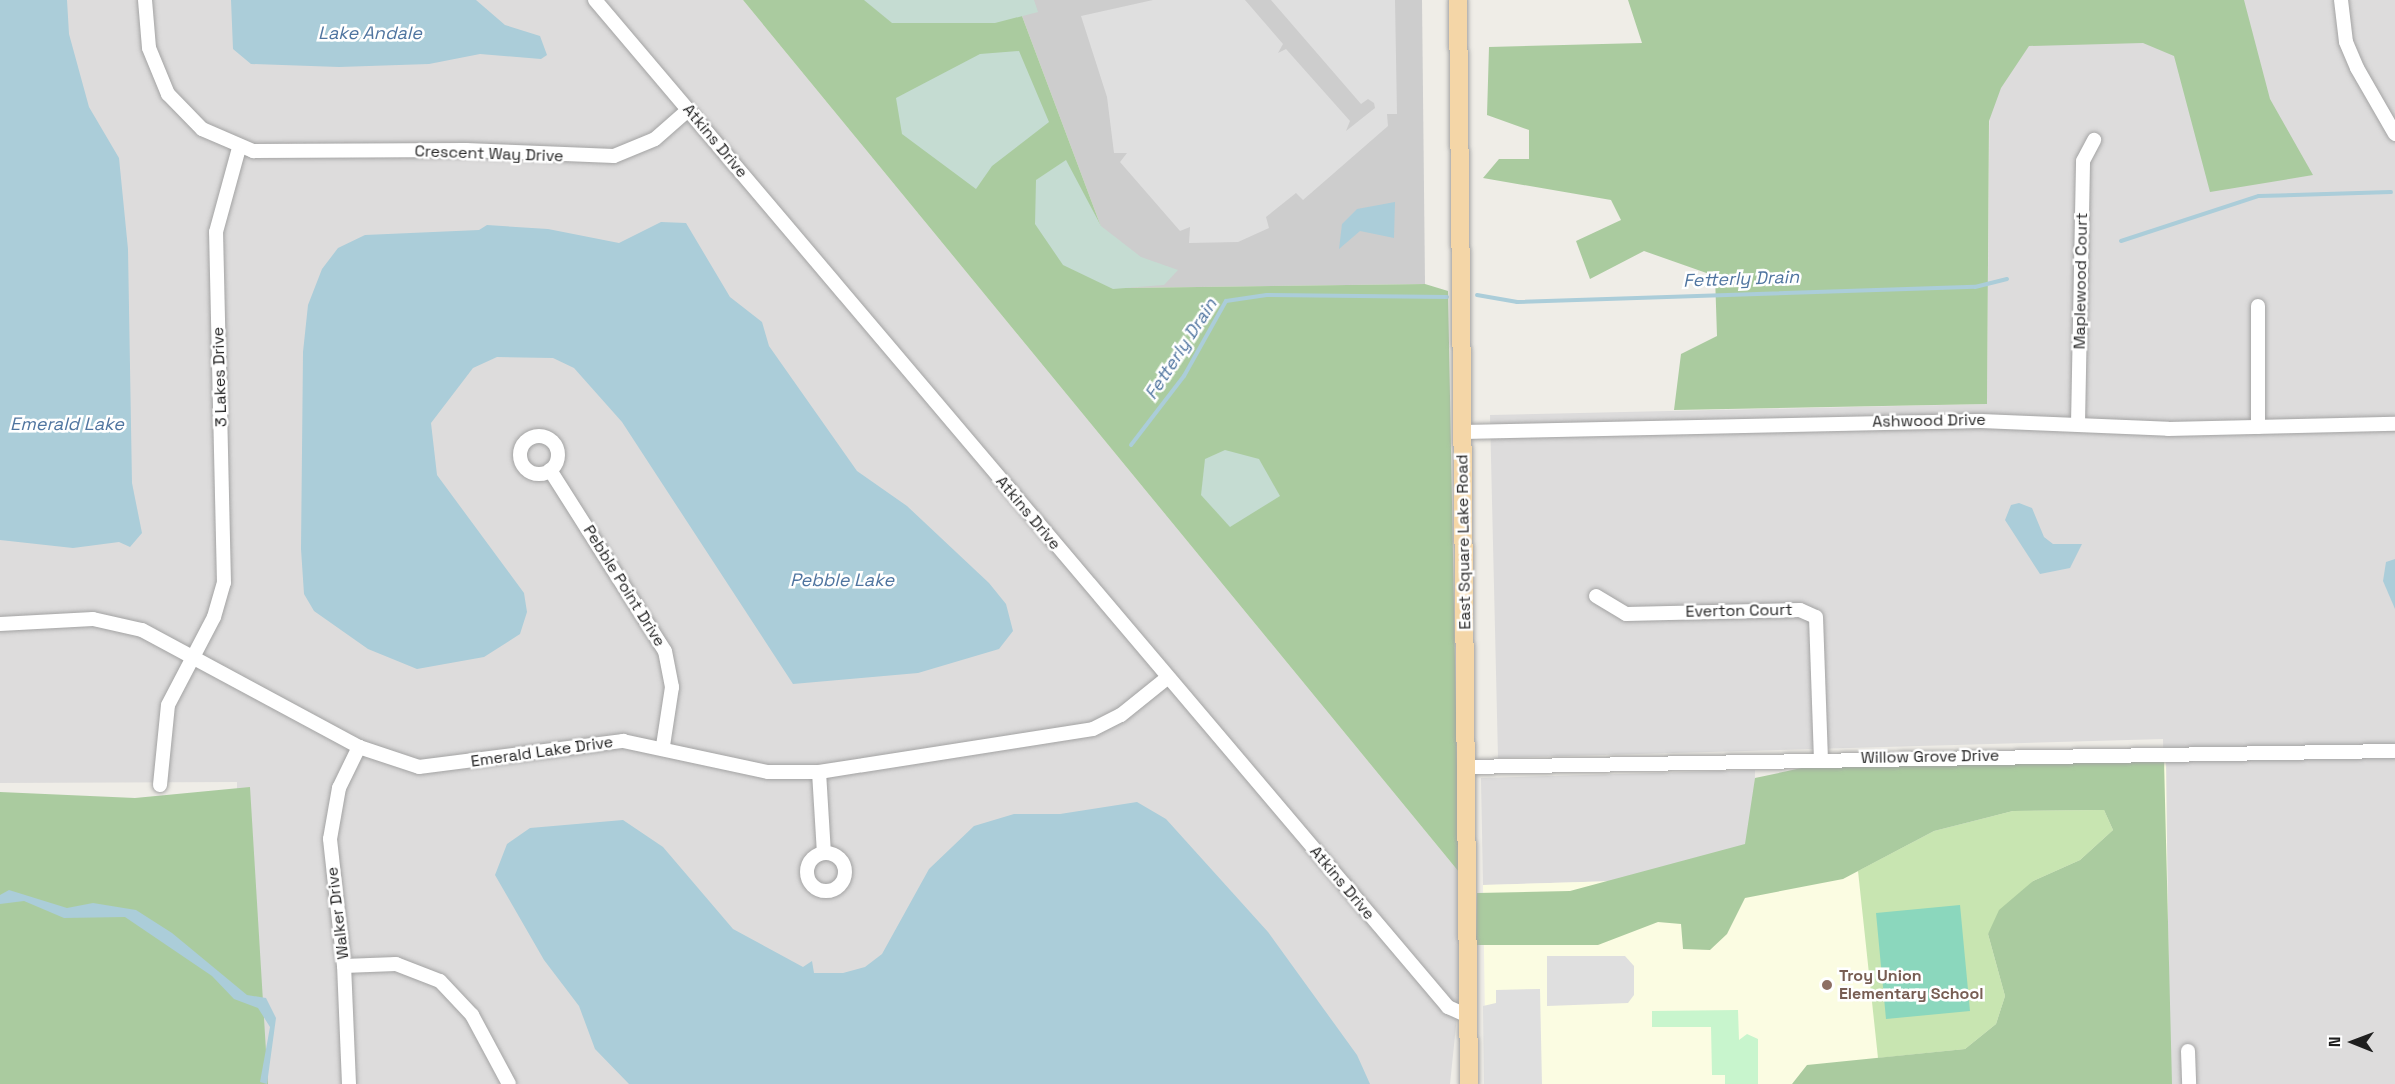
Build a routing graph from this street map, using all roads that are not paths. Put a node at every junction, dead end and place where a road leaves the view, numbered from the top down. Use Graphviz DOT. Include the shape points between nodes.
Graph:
graph roads {
  1 [pos="145,0"];
  2 [pos="596,0"];
  3 [pos="1458,0"];
  4 [pos="2341,0"];
  5 [pos="688,110"];
  6 [pos="2395,134"];
  7 [pos="2094,140"];
  8 [pos="239,147"];
  9 [pos="2258,306"];
  10 [pos="2078,424"];
  11 [pos="2395,424"];
  12 [pos="2258,427"];
  13 [pos="1463,432"];
  14 [pos="550,471"];
  15 [pos="1596,596"];
  16 [pos="0,624"];
  17 [pos="192,657"];
  18 [pos="1167,678"];
  19 [pos="663,746"];
  20 [pos="359,747"];
  21 [pos="2395,751"];
  22 [pos="1821,759"];
  23 [pos="1466,767"];
  24 [pos="819,772"];
  25 [pos="160,785"];
  26 [pos="824,853"];
  27 [pos="344,966"];
  28 [pos="1468,1016"];
  29 [pos="2188,1051"];
  30 [pos="349,1084"];
  31 [pos="509,1084"];
  32 [pos="1469,1084"];
  33 [pos="2189,1084"];
  1 -- 8 [label="street" via="150,48 168,94 202,129"];
  2 -- 5 [label="street, Atkins Drive"];
  3 -- 13 [label="main road, East Square Lake Road"];
  4 -- 6 [label="street" via="2346,42"];
  5 -- 8 [label="street, Crescent Way Drive" via="642,147 603,157 466,150 272,153"];
  5 -- 18 [label="street, Atkins Drive"];
  7 -- 10 [label="street, Maplewood Court" via="2083,161"];
  8 -- 17 [label="street, 3 Lakes Drive" via="216,232 225,583 219,607"];
  9 -- 12 [label="street"];
  10 -- 12 [label="street, Ashwood Drive"];
  10 -- 13 [label="street, Ashwood Drive" via="1981,421"];
  11 -- 12 [label="street, Ashwood Drive"];
  13 -- 23 [label="main road, East Square Lake Road"];
  14 -- 19 [label="street, Pebble Point Drive" via="665,651 672,687"];
  15 -- 22 [label="street, Everton Court" via="1626,614 1800,610 1816,617"];
  16 -- 17 [label="street, Emerald Lake Drive" via="109,620 142,630"];
  17 -- 20 [label="street, Emerald Lake Drive"];
  17 -- 25 [label="street, 3 Lakes Drive" via="163,725"];
  18 -- 24 [label="street, Emerald Lake Drive" via="1121,716 1093,729"];
  18 -- 28 [label="street, Atkins Drive" via="1448,1006"];
  19 -- 20 [label="street, Emerald Lake Drive" via="596,742 419,767"];
  19 -- 24 [label="street, Emerald Lake Drive" via="768,772"];
  20 -- 27 [label="street, Walker Drive" via="339,788 331,825"];
  21 -- 22 [label="street, Willow Grove Drive"];
  22 -- 23 [label="street, Willow Grove Drive"];
  23 -- 28 [label="main road, East Square Lake Road"];
  24 -- 26 [label="street"];
  27 -- 30 [label="street, Walker Drive"];
  27 -- 31 [label="street" via="396,964 440,981 472,1015"];
  28 -- 32 [label="main road, East Square Lake Road"];
  29 -- 33 [label="street"];
}
